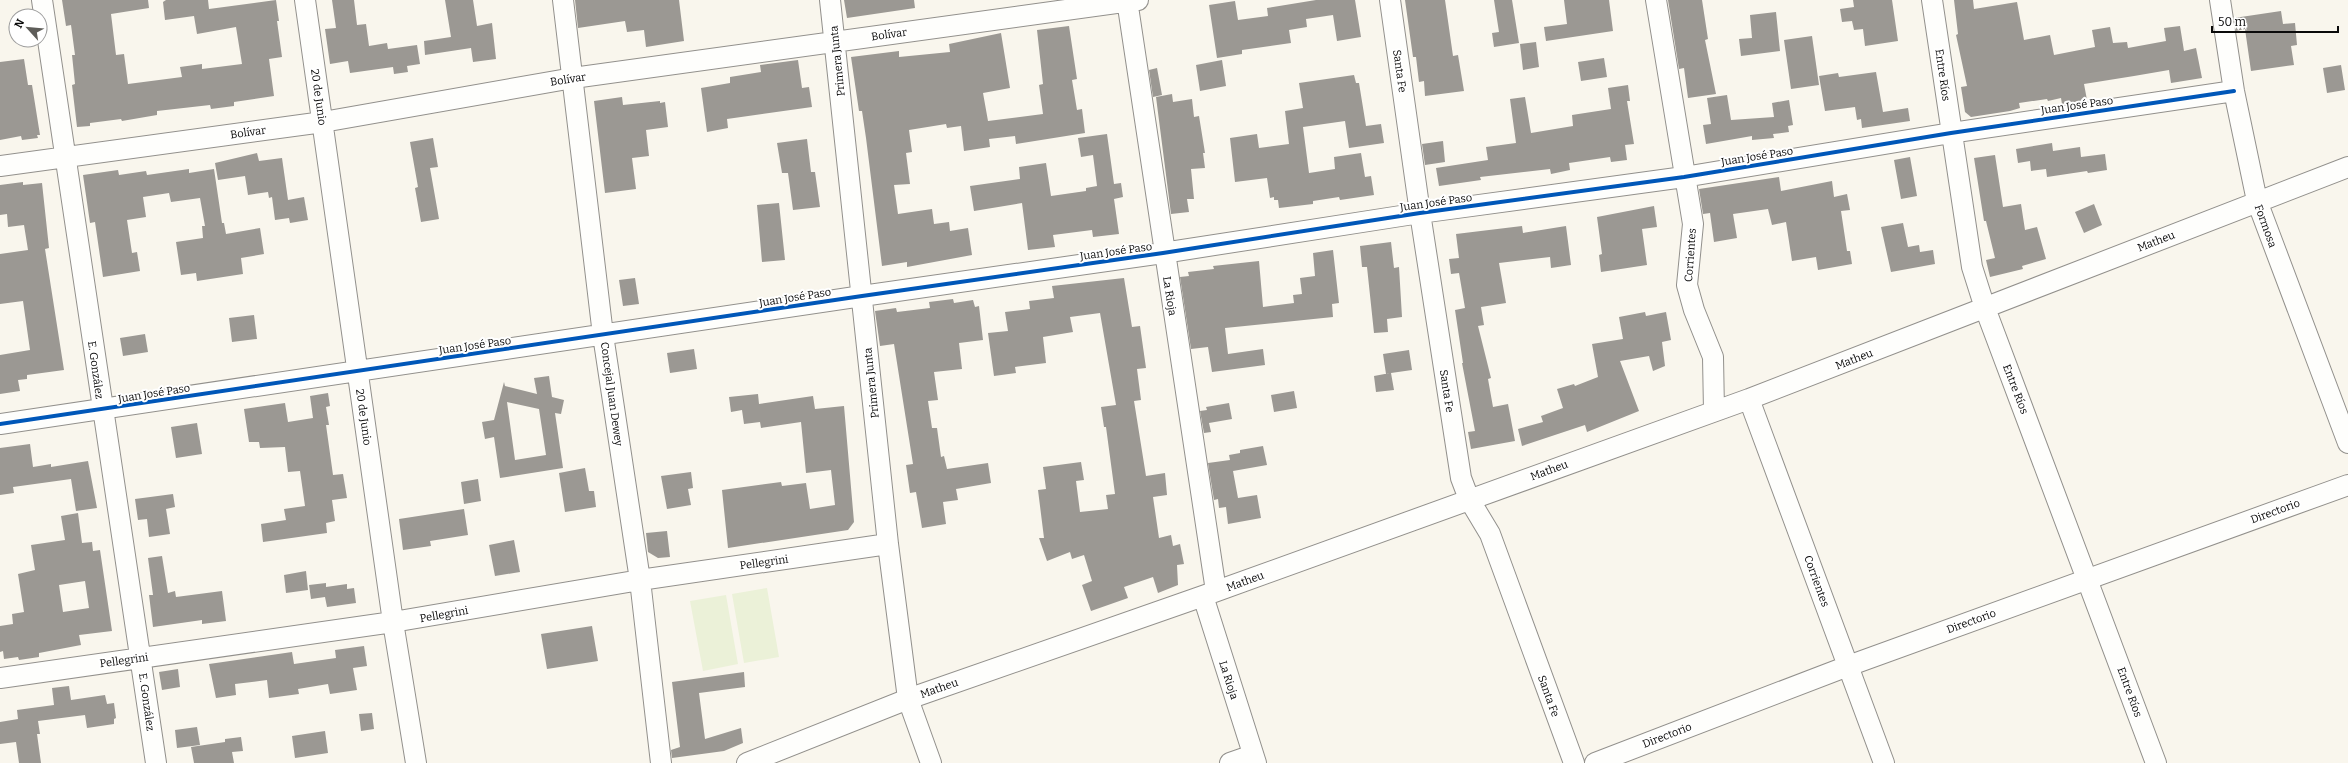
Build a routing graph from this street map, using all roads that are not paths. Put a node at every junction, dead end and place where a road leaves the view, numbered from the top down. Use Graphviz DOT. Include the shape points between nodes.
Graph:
graph roads {
  1 [pos="42,0"];
  2 [pos="305,0"];
  3 [pos="563,0"];
  4 [pos="830,0"];
  5 [pos="1390,0"];
  6 [pos="1656,0"];
  7 [pos="1932,0"];
  8 [pos="2220,0"];
  9 [pos="1130,1"];
  10 [pos="834,42"];
  11 [pos="573,78"];
  12 [pos="2234,91"];
  13 [pos="323,122"];
  14 [pos="1951,133"];
  15 [pos="65,157"];
  16 [pos="0,166"];
  17 [pos="2348,167"];
  18 [pos="1684,177"];
  19 [pos="2257,201"];
  20 [pos="1420,212"];
  21 [pos="1163,253"];
  22 [pos="862,296"];
  23 [pos="1985,308"];
  24 [pos="603,335"];
  25 [pos="358,371"];
  26 [pos="1749,399"];
  27 [pos="102,410"];
  28 [pos="1714,411"];
  29 [pos="0,424"];
  30 [pos="2348,443"];
  31 [pos="2348,485"];
  32 [pos="1469,499"];
  33 [pos="888,544"];
  34 [pos="2088,578"];
  35 [pos="640,580"];
  36 [pos="1209,594"];
  37 [pos="393,622"];
  38 [pos="141,658"];
  39 [pos="1848,666"];
  40 [pos="0,678"];
  41 [pos="908,699"];
  42 [pos="1255,759"];
  43 [pos="156,763"];
  44 [pos="416,763"];
  45 [pos="661,763"];
  46 [pos="747,763"];
  47 [pos="931,763"];
  48 [pos="1230,763"];
  49 [pos="1574,763"];
  50 [pos="1595,763"];
  51 [pos="1884,763"];
  52 [pos="2156,763"];
  1 -- 15 [label="street, E. González"];
  2 -- 13 [label="street, 20 de Junio"];
  3 -- 11 [label="street, Concejal Juan Dewey"];
  4 -- 10 [label="street, Primera Junta"];
  5 -- 20 [label="street, Santa Fe"];
  6 -- 18 [label="street, Corrientes"];
  7 -- 14 [label="street, Entre Ríos"];
  8 -- 12 [label="street, Formosa"];
  9 -- 10 [label="street, Bolívar"];
  9 -- 21 [label="street, La Rioja"];
  10 -- 11 [label="street, Bolívar"];
  10 -- 22 [label="street, Primera Junta"];
  11 -- 13 [label="street, Bolívar"];
  11 -- 24 [label="street, Concejal Juan Dewey"];
  12 -- 14 [label="street, Juan José Paso"];
  12 -- 19 [label="street, Formosa"];
  13 -- 15 [label="street, Bolívar"];
  13 -- 25 [label="street, 20 de Junio"];
  14 -- 18 [label="street, Juan José Paso"];
  14 -- 23 [label="street, Entre Ríos" via="1972,267"];
  15 -- 16 [label="street, Bolívar"];
  15 -- 27 [label="street, E. González"];
  17 -- 19 [label="street, Matheu"];
  18 -- 20 [label="street, Juan José Paso"];
  18 -- 28 [label="street, Corrientes" via="1693,224 1687,285 1694,310 1714,357"];
  19 -- 23 [label="street, Matheu"];
  19 -- 30 [label="street, Formosa"];
  20 -- 21 [label="street, Juan José Paso"];
  20 -- 32 [label="street, Santa Fe" via="1461,478"];
  21 -- 22 [label="street, Juan José Paso"];
  21 -- 36 [label="street, La Rioja"];
  22 -- 24 [label="street, Juan José Paso"];
  22 -- 33 [label="street, Primera Junta"];
  23 -- 26 [label="street, Matheu"];
  23 -- 34 [label="street, Entre Ríos"];
  24 -- 25 [label="street, Juan José Paso"];
  24 -- 35 [label="street, Concejal Juan Dewey"];
  25 -- 27 [label="street, Juan José Paso"];
  25 -- 37 [label="street, 20 de Junio"];
  26 -- 28 [label="street, Matheu"];
  26 -- 39 [label="street, Corrientes"];
  27 -- 29 [label="street, Juan José Paso"];
  27 -- 38 [label="street, E. González"];
  28 -- 32 [label="street, Matheu"];
  31 -- 34 [label="street, Directorio"];
  32 -- 36 [label="street, Matheu"];
  32 -- 49 [label="street, Santa Fe" via="1490,534"];
  33 -- 35 [label="street, Pellegrini"];
  33 -- 41 [label="street, Primera Junta"];
  34 -- 39 [label="street, Directorio"];
  34 -- 52 [label="street, Entre Ríos"];
  35 -- 37 [label="street, Pellegrini"];
  35 -- 45 [label="street, Concejal Juan Dewey"];
  36 -- 41 [label="street, Matheu"];
  36 -- 42 [label="street, La Rioja"];
  37 -- 38 [label="street, Pellegrini"];
  37 -- 44 [label="street, 20 de Junio"];
  38 -- 40 [label="street, Pellegrini"];
  38 -- 43 [label="street, E. González"];
  39 -- 50 [label="street, Directorio"];
  39 -- 51 [label="street, Corrientes"];
  41 -- 46 [label="street, Matheu"];
  41 -- 47 [label="street, Primera Junta"];
  42 -- 48 [label="street"];
}
